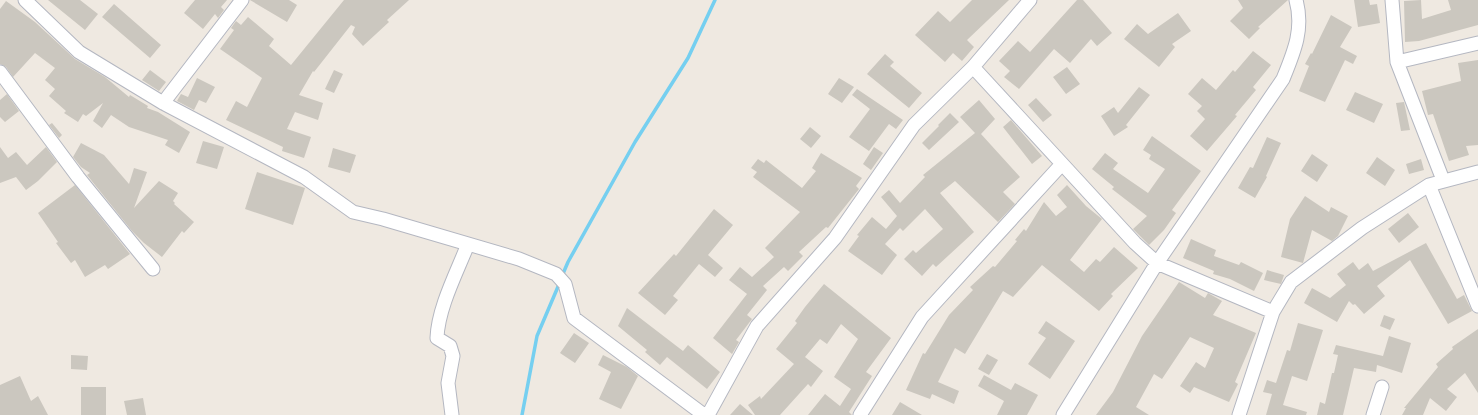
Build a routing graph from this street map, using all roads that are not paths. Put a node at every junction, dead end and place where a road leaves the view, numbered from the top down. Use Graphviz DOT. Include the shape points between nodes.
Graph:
graph roads {
  1 [pos="25,0"];
  2 [pos="242,0"];
  3 [pos="1030,0"];
  4 [pos="1296,0"];
  5 [pos="1392,0"];
  6 [pos="1478,43"];
  7 [pos="1396,62"];
  8 [pos="973,67"];
  9 [pos="0,72"];
  10 [pos="163,103"];
  11 [pos="1061,165"];
  12 [pos="1478,172"];
  13 [pos="1442,180"];
  14 [pos="1429,185"];
  15 [pos="468,244"];
  16 [pos="1157,263"];
  17 [pos="153,269"];
  18 [pos="1478,306"];
  19 [pos="1273,312"];
  20 [pos="1382,387"];
  21 [pos="452,415"];
  22 [pos="704,415"];
  23 [pos="708,415"];
  24 [pos="860,415"];
  25 [pos="1063,415"];
  26 [pos="1239,415"];
  27 [pos="1374,415"];
  1 -- 10 [label="street" via="78,52"];
  2 -- 10 [label="street"];
  3 -- 8 [label="street"];
  4 -- 16 [label="street" via="1300,30 1295,52 1283,79"];
  5 -- 7 [label="street"];
  6 -- 7 [label="street"];
  7 -- 13 [label="street"];
  8 -- 11 [label="street"];
  8 -- 23 [label="street" via="914,125 835,238 757,326"];
  9 -- 17 [label="street" via="78,177"];
  10 -- 15 [label="street" via="304,177 353,212"];
  11 -- 16 [label="street"];
  11 -- 24 [label="street" via="922,317"];
  12 -- 13 [label="street"];
  13 -- 14 [label="street"];
  14 -- 18 [label="street"];
  14 -- 19 [label="street" via="1362,228 1291,282"];
  15 -- 21 [label="street" via="437,328 437,338 450,346 453,356 448,383"];
  15 -- 22 [label="street" via="519,259 556,274 565,284 574,318"];
  16 -- 19 [label="street"];
  16 -- 25 [label="street"];
  19 -- 26 [label="street"];
  20 -- 27 [label="street"];
}
